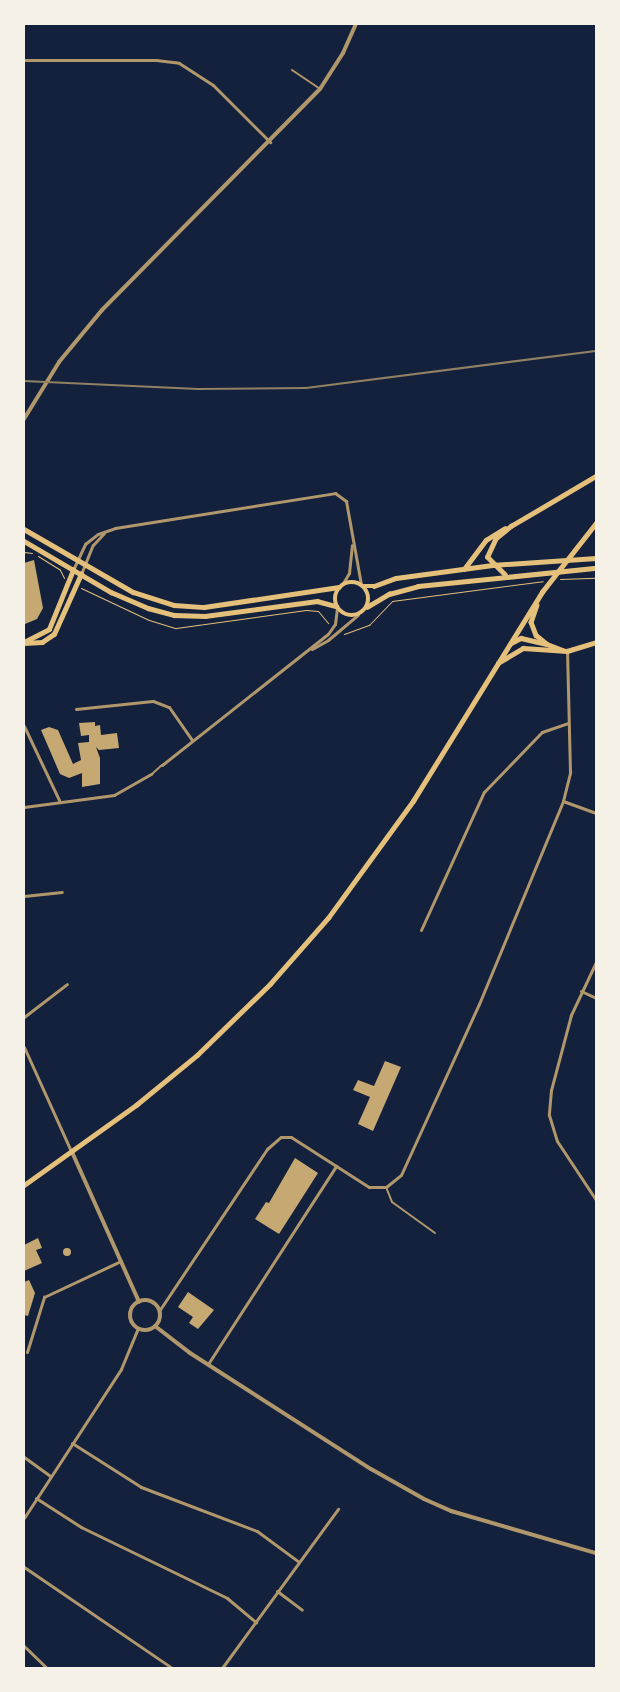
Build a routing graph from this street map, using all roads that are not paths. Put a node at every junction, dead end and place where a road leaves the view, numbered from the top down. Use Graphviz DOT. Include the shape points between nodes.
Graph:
graph roads {
  1 [pos="356,24"];
  2 [pos="24,60"];
  3 [pos="292,70"];
  4 [pos="320,89"];
  5 [pos="270,142"];
  6 [pos="24,419"];
  7 [pos="596,476"];
  8 [pos="596,523"];
  9 [pos="511,526"];
  10 [pos="24,529"];
  11 [pos="106,531"];
  12 [pos="24,541"];
  13 [pos="352,542"];
  14 [pos="596,558"];
  15 [pos="77,560"];
  16 [pos="85,564"];
  17 [pos="492,565"];
  18 [pos="596,568"];
  19 [pos="464,569"];
  20 [pos="73,570"];
  21 [pos="80,574"];
  22 [pos="504,575"];
  23 [pos="341,585"];
  24 [pos="362,585"];
  25 [pos="539,597"];
  26 [pos="336,607"];
  27 [pos="367,607"];
  28 [pos="358,615"];
  29 [pos="596,642"];
  30 [pos="24,643"];
  31 [pos="510,644"];
  32 [pos="547,644"];
  33 [pos="309,650"];
  34 [pos="567,651"];
  35 [pos="495,666"];
  36 [pos="76,709"];
  37 [pos="568,723"];
  38 [pos="24,726"];
  39 [pos="192,740"];
  40 [pos="162,766"];
  41 [pos="151,774"];
  42 [pos="564,801"];
  43 [pos="60,802"];
  44 [pos="24,806"];
  45 [pos="596,814"];
  46 [pos="62,892"];
  47 [pos="24,896"];
  48 [pos="421,930"];
  49 [pos="596,962"];
  50 [pos="67,984"];
  51 [pos="581,991"];
  52 [pos="596,998"];
  53 [pos="24,1017"];
  54 [pos="24,1047"];
  55 [pos="72,1152"];
  56 [pos="336,1166"];
  57 [pos="24,1185"];
  58 [pos="386,1187"];
  59 [pos="596,1200"];
  60 [pos="435,1233"];
  61 [pos="121,1261"];
  62 [pos="139,1302"];
  63 [pos="159,1312"];
  64 [pos="155,1326"];
  65 [pos="138,1328"];
  66 [pos="27,1352"];
  67 [pos="208,1364"];
  68 [pos="72,1443"];
  69 [pos="24,1457"];
  70 [pos="50,1476"];
  71 [pos="36,1498"];
  72 [pos="338,1509"];
  73 [pos="24,1518"];
  74 [pos="596,1553"];
  75 [pos="298,1562"];
  76 [pos="24,1567"];
  77 [pos="277,1592"];
  78 [pos="302,1610"];
  79 [pos="256,1622"];
  80 [pos="24,1646"];
  81 [pos="47,1668"];
  82 [pos="172,1668"];
  83 [pos="222,1668"];
  1 -- 4 [label="street" via="343,54"];
  2 -- 5 [label="street" via="156,60 179,63 213,85"];
  3 -- 4 [label="lane"];
  4 -- 5 [label="street"];
  5 -- 6 [label="street" via="76,338"];
  7 -- 9 [label="main road"];
  8 -- 25 [label="main road"];
  9 -- 17 [label="main road" via="488,549 487,557"];
  9 -- 19 [label="main road" via="486,540"];
  10 -- 15 [label="main road"];
  11 -- 13 [label="street" via="335,493 346,501"];
  11 -- 15 [label="street" via="85,544"];
  11 -- 16 [label="street" via="93,545"];
  12 -- 20 [label="main road"];
  13 -- 23 [label="street" via="349,573"];
  13 -- 24 [label="street"];
  14 -- 17 [label="main road"];
  15 -- 16 [label="main road"];
  15 -- 20 [label="street"];
  16 -- 21 [label="street"];
  16 -- 23 [label="main road" via="141,595 193,608 322,592"];
  17 -- 19 [label="main road"];
  17 -- 22 [label="main road"];
  18 -- 22 [label="main road"];
  19 -- 24 [label="main road"];
  20 -- 21 [label="main road"];
  20 -- 30 [label="main road" via="49,629"];
  21 -- 26 [label="main road" via="138,604 184,616 317,601"];
  21 -- 30 [label="main road" via="54,634 42,642"];
  22 -- 27 [label="main road" via="402,589"];
  23 -- 24 [label="main road" via="352,581"];
  23 -- 26 [label="main road" via="335,595"];
  24 -- 27 [label="main road" via="369,596"];
  25 -- 31 [label="main road"];
  25 -- 32 [label="main road" via="531,622 536,635"];
  26 -- 28 [label="main road" via="346,615"];
  26 -- 33 [label="street" via="334,627"];
  27 -- 28 [label="main road"];
  28 -- 33 [label="street"];
  29 -- 34 [label="main road"];
  31 -- 32 [label="main road" via="521,638"];
  31 -- 35 [label="main road"];
  32 -- 34 [label="main road"];
  33 -- 39 [label="street"];
  34 -- 35 [label="main road" via="523,648"];
  34 -- 37 [label="street"];
  35 -- 55 [label="main road" via="413,801 328,918 270,984 197,1055"];
  36 -- 39 [label="street" via="153,702 168,707"];
  37 -- 42 [label="street" via="570,772"];
  37 -- 48 [label="street" via="542,732 484,792"];
  38 -- 43 [label="street"];
  39 -- 40 [label="street"];
  40 -- 41 [label="lane"];
  41 -- 43 [label="street" via="114,795"];
  42 -- 45 [label="street"];
  42 -- 58 [label="street" via="412,1155 401,1175"];
  43 -- 44 [label="street"];
  46 -- 47 [label="street"];
  49 -- 51 [label="street"];
  50 -- 53 [label="street"];
  51 -- 52 [label="street"];
  51 -- 59 [label="street" via="564,1040 549,1115 557,1141"];
  54 -- 55 [label="street"];
  55 -- 57 [label="main road"];
  55 -- 61 [label="street"];
  56 -- 58 [label="street" via="369,1186"];
  56 -- 63 [label="street" via="291,1137 281,1137 267,1148"];
  56 -- 67 [label="street"];
  58 -- 60 [label="lane" via="392,1202"];
  61 -- 62 [label="street"];
  61 -- 66 [label="street" via="44,1297"];
  62 -- 63 [label="street" via="149,1301"];
  62 -- 65 [label="street" via="131,1312 132,1322"];
  63 -- 64 [label="street"];
  64 -- 65 [label="street" via="147,1330"];
  64 -- 67 [label="street"];
  65 -- 68 [label="street" via="121,1369"];
  67 -- 74 [label="street" via="371,1469 424,1499"];
  68 -- 70 [label="street"];
  68 -- 75 [label="street" via="141,1487 257,1531"];
  69 -- 70 [label="street"];
  70 -- 71 [label="street"];
  71 -- 73 [label="street"];
  71 -- 79 [label="street" via="81,1527 227,1598"];
  72 -- 75 [label="street"];
  75 -- 77 [label="street"];
  76 -- 82 [label="street"];
  77 -- 78 [label="street"];
  77 -- 79 [label="street"];
  79 -- 83 [label="street"];
  80 -- 81 [label="street"];
}
